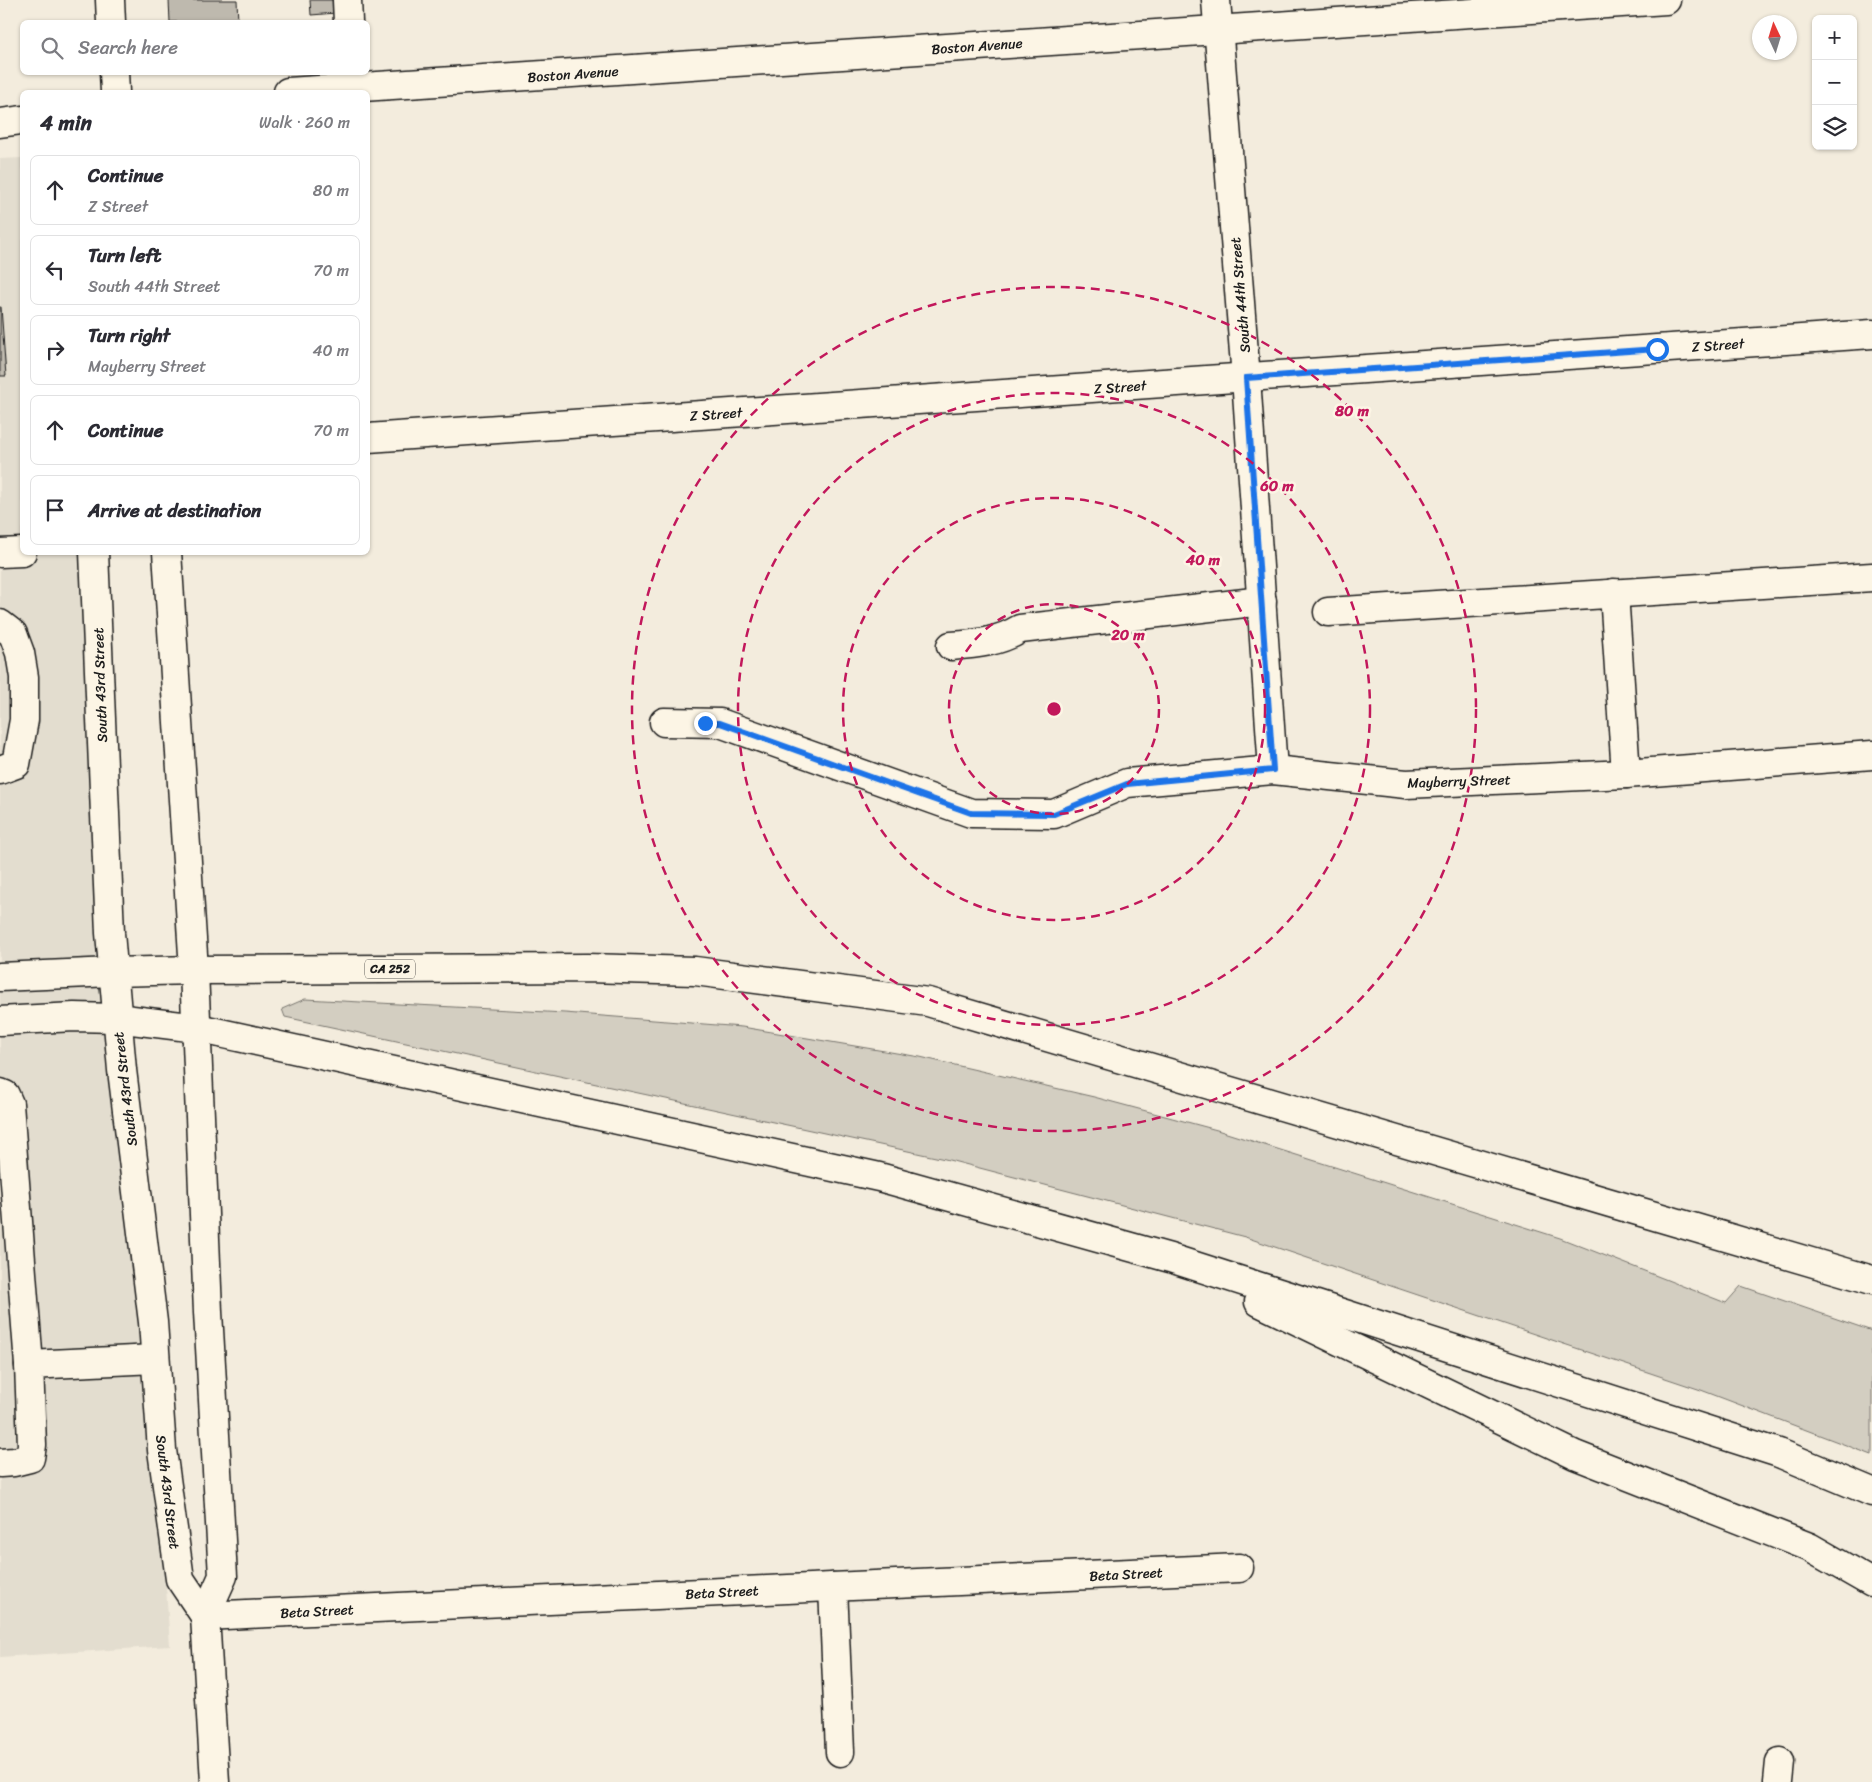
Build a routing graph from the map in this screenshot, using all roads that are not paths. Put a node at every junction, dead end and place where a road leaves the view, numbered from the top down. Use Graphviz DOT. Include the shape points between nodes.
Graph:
graph roads {
  1 [pos="110,0"];
  2 [pos="347,0"];
  3 [pos="1216,0"];
  4 [pos="1666,0"];
  5 [pos="111,20"];
  6 [pos="348,20"];
  7 [pos="1218,29"];
  8 [pos="114,75"];
  9 [pos="352,81"];
  10 [pos="115,90"];
  11 [pos="300,90"];
  12 [pos="20,120"];
  13 [pos="0,123"];
  14 [pos="1872,334"];
  15 [pos="1246,378"];
  16 [pos="370,438"];
  17 [pos="20,552"];
  18 [pos="0,553"];
  19 [pos="94,555"];
  20 [pos="167,555"];
  21 [pos="1872,577"];
  22 [pos="1614,594"];
  23 [pos="1262,601"];
  24 [pos="1328,612"];
  25 [pos="0,624"];
  26 [pos="951,646"];
  27 [pos="664,722"];
  28 [pos="1872,755"];
  29 [pos="0,770"];
  30 [pos="1273,770"];
  31 [pos="1626,774"];
  32 [pos="194,970"];
  33 [pos="112,972"];
  34 [pos="0,977"];
  35 [pos="116,1018"];
  36 [pos="0,1021"];
  37 [pos="197,1028"];
  38 [pos="0,1093"];
  39 [pos="1170,1258"];
  40 [pos="1872,1280"];
  41 [pos="155,1359"];
  42 [pos="29,1365"];
  43 [pos="0,1463"];
  44 [pos="1872,1492"];
  45 [pos="1239,1568"];
  46 [pos="1872,1583"];
  47 [pos="833,1588"];
  48 [pos="205,1616"];
  49 [pos="840,1752"];
  50 [pos="216,1782"];
  1 -- 5 [label="main road"];
  2 -- 6 [label="main road"];
  3 -- 7 [label="main road, South 44th Street"];
  4 -- 7 [label="main road, Boston Avenue"];
  7 -- 9 [label="main road, Boston Avenue"];
  7 -- 15 [label="main road, South 44th Street"];
  8 -- 10 [label="main road"];
  9 -- 11 [label="main road, Boston Avenue"];
  12 -- 13 [label="main road"];
  14 -- 15 [label="main road, Z Street"];
  15 -- 16 [label="main road, Z Street"];
  15 -- 23 [label="main road, South 44th Street"];
  17 -- 18 [label="main road"];
  19 -- 33 [label="main road, South 43rd Street"];
  20 -- 32 [label="main road"];
  21 -- 22 [label="main road"];
  22 -- 24 [label="main road"];
  22 -- 31 [label="main road"];
  23 -- 26 [label="main road" via="1020,629 1007,637 979,644"];
  23 -- 30 [label="main road, South 44th Street"];
  25 -- 29 [label="main road" via="13,634 20,653 24,677 24,720 16,764"];
  27 -- 30 [label="main road, Mayberry Street" via="720,723 971,813 1054,814 1127,784"];
  28 -- 31 [label="main road, Mayberry Street"];
  30 -- 31 [label="main road, Mayberry Street" via="1406,784"];
  32 -- 33 [label="main road"];
  32 -- 37 [label="main road"];
  32 -- 40 [label="main road, CA 252" via="586,968 695,971 928,1002"];
  33 -- 34 [label="main road"];
  33 -- 35 [label="main road, South 43rd Street"];
  35 -- 36 [label="main road"];
  35 -- 37 [label="main road"];
  35 -- 41 [label="main road, South 43rd Street"];
  37 -- 39 [label="main road" via="879,1177"];
  37 -- 48 [label="main road" via="223,1576"];
  38 -- 42 [label="main road" via="5,1095 9,1104"];
  39 -- 44 [label="main road" via="1779,1453"];
  39 -- 46 [label="main road" via="1575,1455 1809,1547"];
  41 -- 42 [label="main road"];
  41 -- 48 [label="main road, South 43rd Street" via="162,1450 180,1579"];
  42 -- 43 [label="main road" via="30,1458"];
  45 -- 47 [label="main road, Beta Street"];
  47 -- 48 [label="main road, Beta Street"];
  47 -- 49 [label="main road"];
  48 -- 50 [label="main road"];
}
